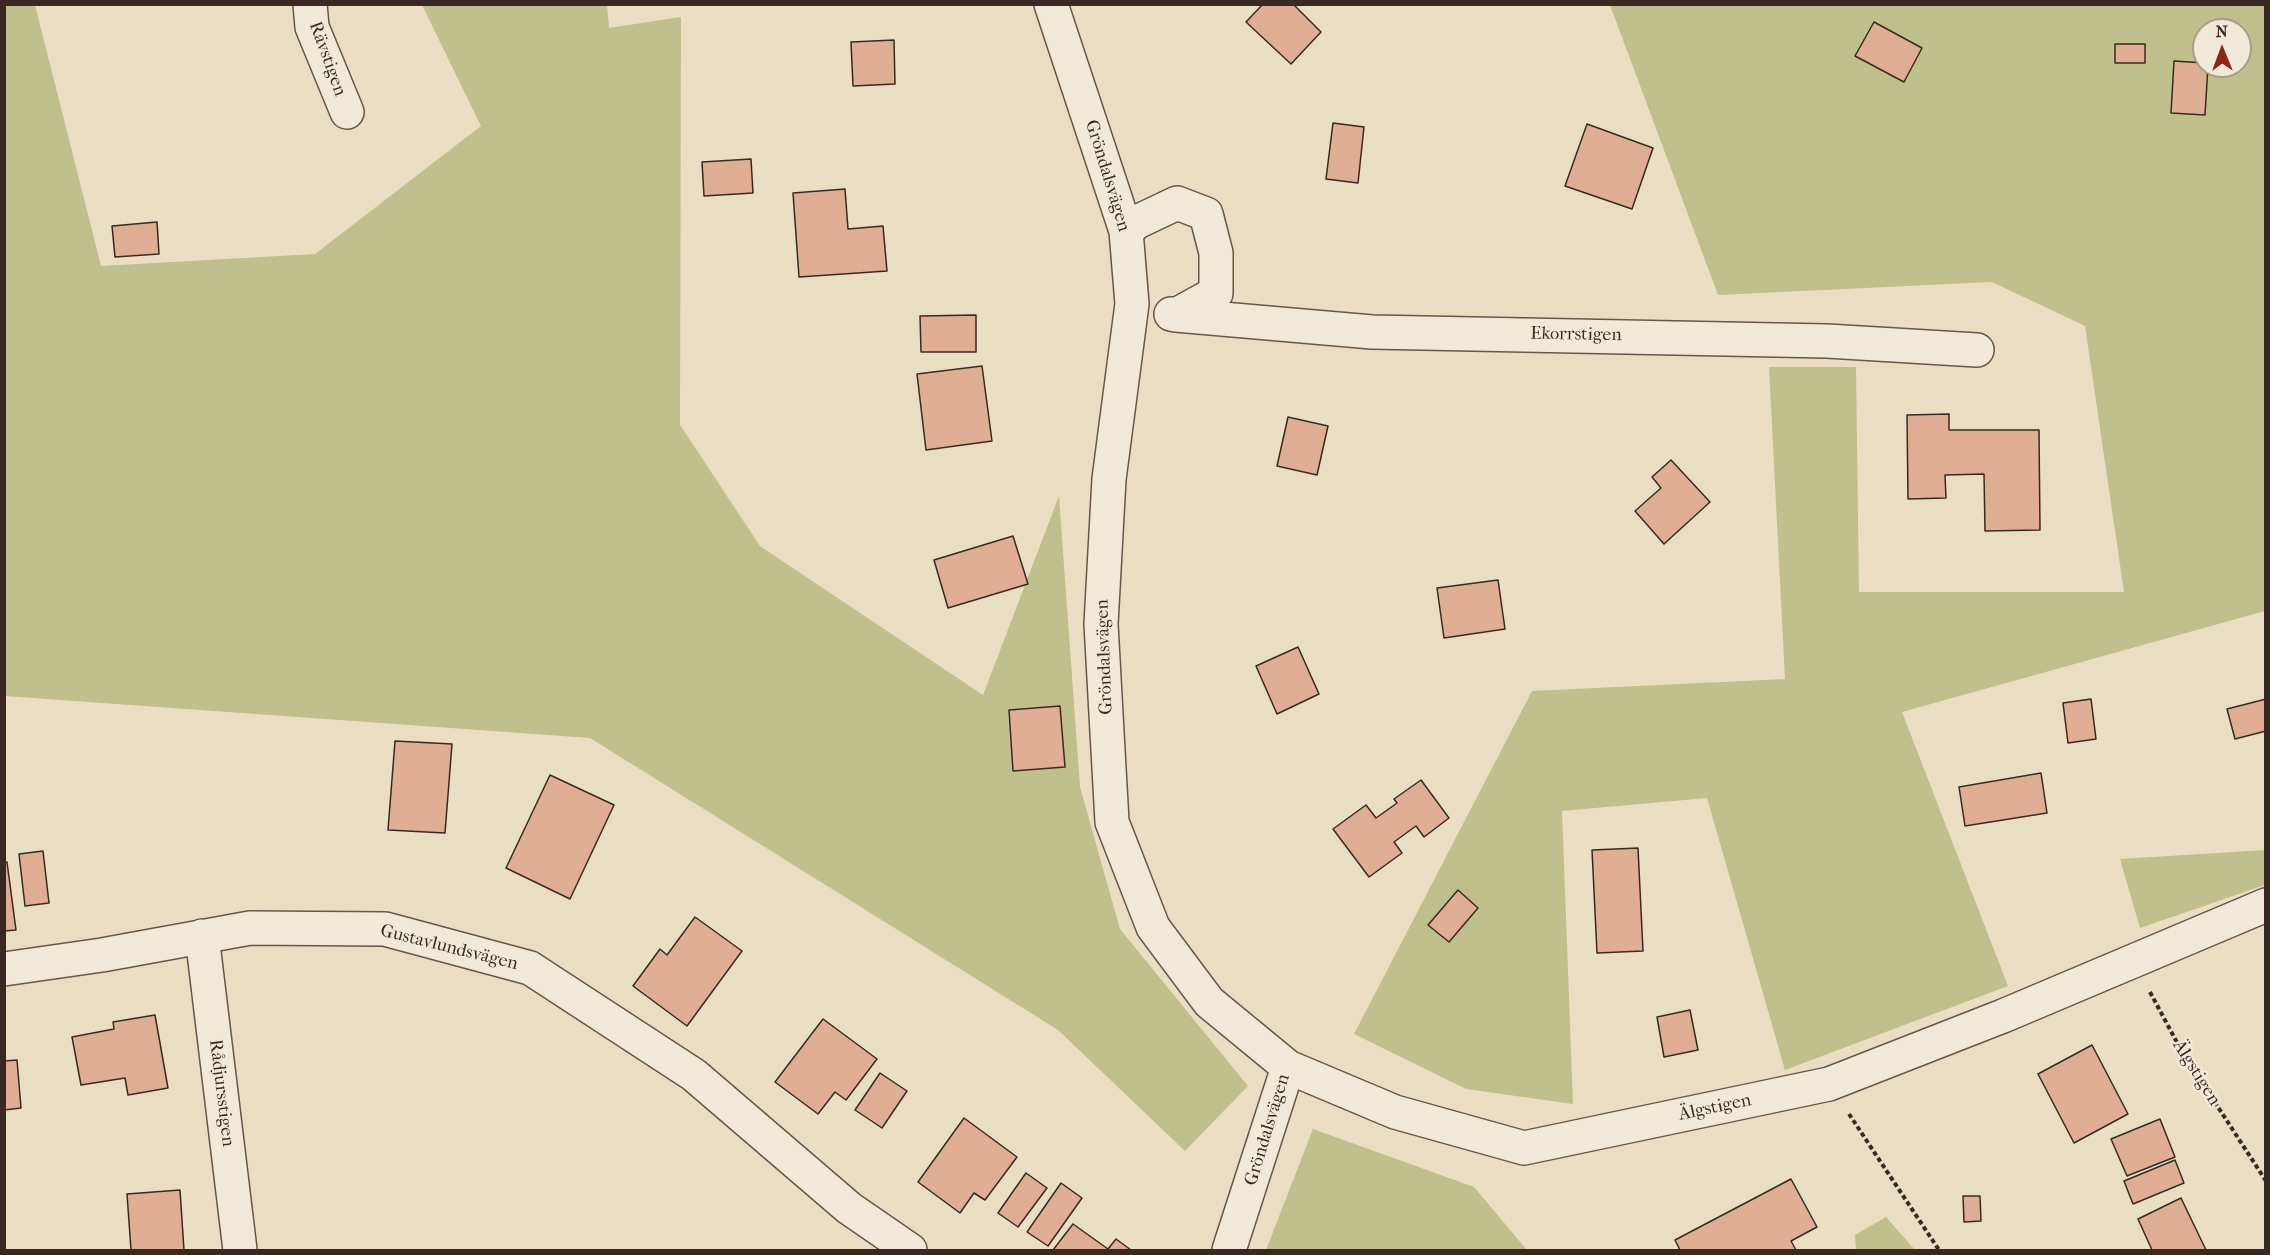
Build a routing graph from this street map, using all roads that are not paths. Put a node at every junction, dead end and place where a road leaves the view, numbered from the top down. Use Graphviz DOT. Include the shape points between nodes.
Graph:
graph roads {
  1 [pos="310,4"];
  2 [pos="1051,4"];
  3 [pos="347,112"];
  4 [pos="1126,231"];
  5 [pos="1132,304"];
  6 [pos="1176,315"];
  7 [pos="1977,350"];
  8 [pos="2265,905"];
  9 [pos="202,936"];
  10 [pos="4,969"];
  11 [pos="1288,1067"];
  12 [pos="240,1251"];
  13 [pos="910,1251"];
  14 [pos="1230,1251"];
  1 -- 3 [label="street, Rävstigen" via="312,27"];
  2 -- 4 [label="street, Gröndalsvägen"];
  4 -- 5 [label="street, Gröndalsvägen"];
  4 -- 6 [label="street" via="1177,203 1206,214 1216,254 1216,293"];
  5 -- 6 [label="street, Ekorrstigen"];
  5 -- 11 [label="street, Gröndalsvägen" via="1109,479 1101,624 1112,822 1153,927 1209,1002"];
  6 -- 7 [label="street, Ekorrstigen" via="1372,332 1827,341"];
  8 -- 11 [label="street, Älgstigen" via="2003,1016 1829,1084 1524,1148 1395,1112"];
  9 -- 10 [label="street, Gustavlundsvägen"];
  9 -- 12 [label="street, Rådjursstigen"];
  9 -- 13 [label="street, Gustavlundsvägen" via="250,928 385,929 530,968 694,1075 849,1208"];
  11 -- 14 [label="street, Gröndalsvägen"];
}
